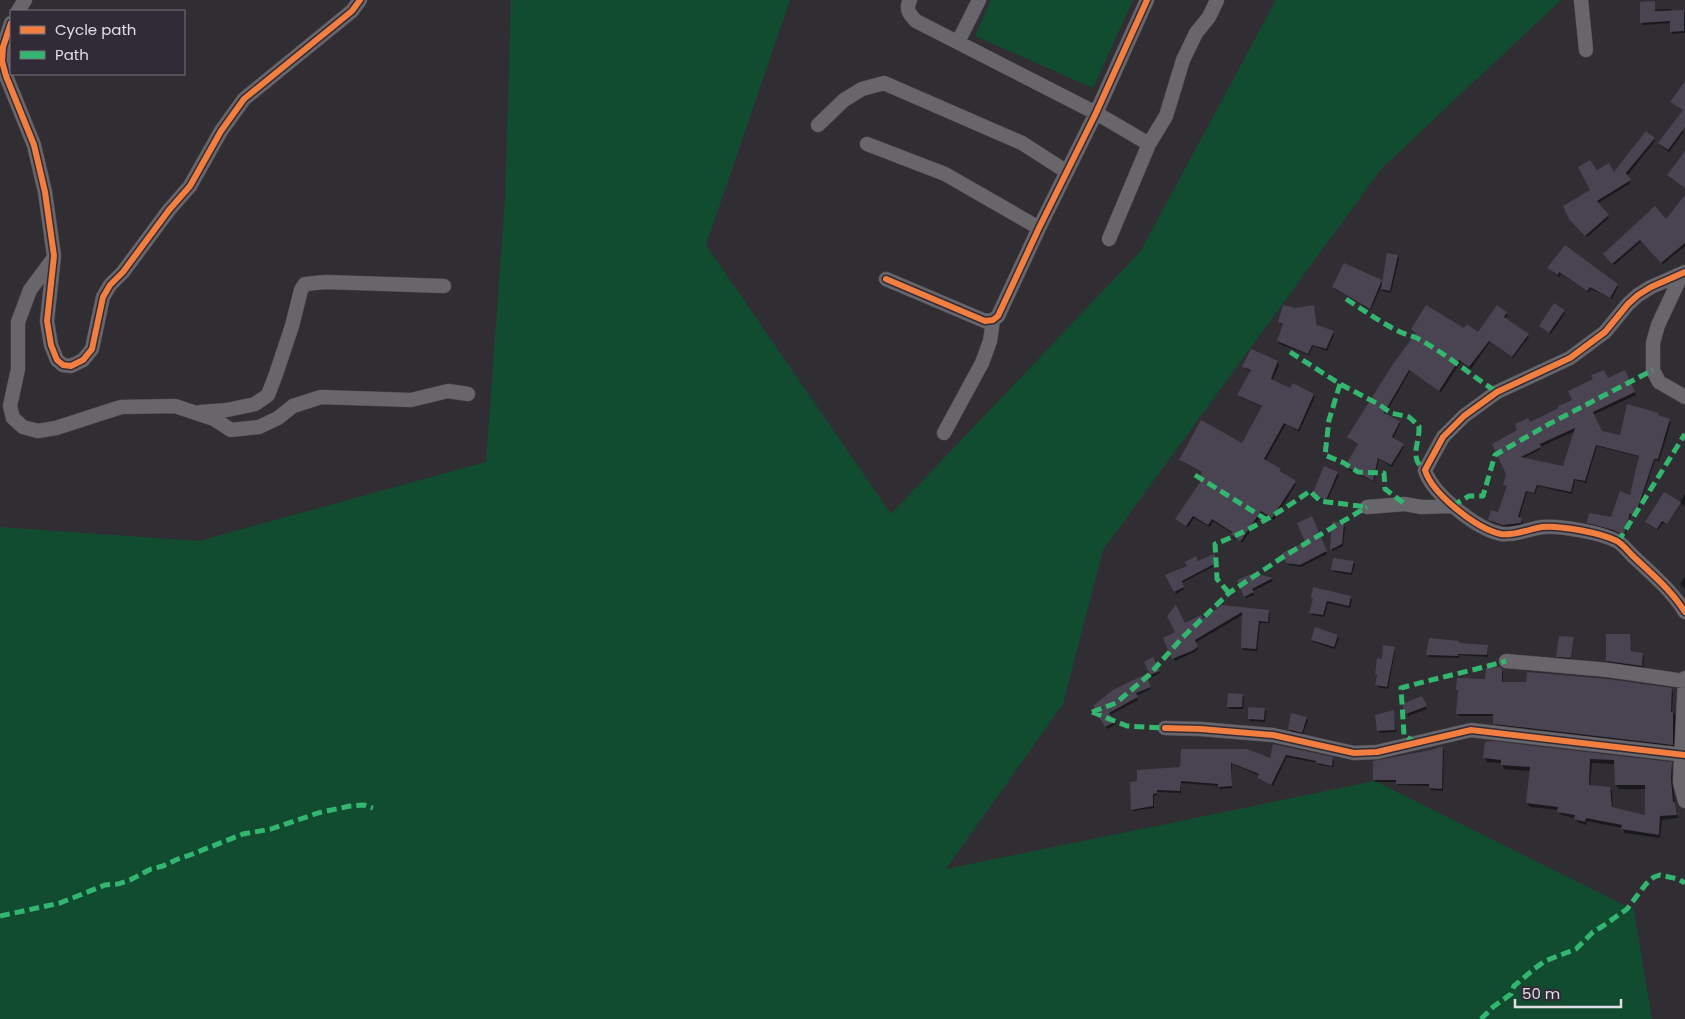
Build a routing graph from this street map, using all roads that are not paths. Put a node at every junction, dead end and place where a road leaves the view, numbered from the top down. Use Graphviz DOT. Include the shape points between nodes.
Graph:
graph roads {
  1 [pos="360,0"];
  2 [pos="910,0"];
  3 [pos="979,0"];
  4 [pos="1147,0"];
  5 [pos="1217,0"];
  6 [pos="1581,0"];
  7 [pos="10,26"];
  8 [pos="958,42"];
  9 [pos="1586,50"];
  10 [pos="1096,113"];
  11 [pos="818,125"];
  12 [pos="867,144"];
  13 [pos="1149,144"];
  14 [pos="1067,172"];
  15 [pos="1039,228"];
  16 [pos="1109,239"];
  17 [pos="54,256"];
  18 [pos="1684,273"];
  19 [pos="886,279"];
  20 [pos="444,286"];
  21 [pos="993,320"];
  22 [pos="468,394"];
  23 [pos="1685,397"];
  24 [pos="194,412"];
  25 [pos="944,433"];
  26 [pos="1452,506"];
  27 [pos="1367,507"];
  28 [pos="1685,612"];
  29 [pos="1506,661"];
  30 [pos="1685,680"];
  31 [pos="1165,728"];
  32 [pos="1682,754"];
  33 [pos="1685,801"];
  1 -- 17 [label="street" via="352,11 244,99 221,131 190,186 110,285 104,297 92,350 71,366 63,365 53,353 47,320"];
  2 -- 8 [label="street" via="909,14 916,21"];
  3 -- 8 [label="street"];
  4 -- 10 [label="street"];
  5 -- 13 [label="street" via="1196,33 1166,116"];
  6 -- 9 [label="street"];
  7 -- 17 [label="street" via="2,61 34,145"];
  8 -- 10 [label="street"];
  10 -- 13 [label="street"];
  10 -- 14 [label="street"];
  11 -- 14 [label="street" via="844,100 862,89 884,84 1022,143"];
  12 -- 15 [label="street" via="945,174"];
  13 -- 16 [label="street"];
  14 -- 15 [label="street"];
  15 -- 21 [label="street" via="998,316"];
  17 -- 24 [label="street" via="30,290 18,322 18,369 10,406 13,418 23,427 38,431 121,407 175,406"];
  18 -- 23 [label="street" via="1666,306 1653,343 1654,370 1659,382"];
  18 -- 26 [label="street" via="1638,295 1605,332 1570,358 1497,392 1464,416 1443,437 1425,470 1435,490"];
  19 -- 21 [label="street" via="985,321"];
  20 -- 24 [label="street" via="305,284 300,290 292,326 268,395 254,404"];
  21 -- 25 [label="street" via="982,363"];
  22 -- 24 [label="street" via="448,391 411,400 321,397 293,406 278,418 258,427 231,430"];
  26 -- 27 [label="street" via="1404,504"];
  26 -- 28 [label="street" via="1484,528 1503,534 1560,527 1618,542 1676,597"];
  29 -- 30 [label="street"];
  30 -- 32 [label="street"];
  31 -- 32 [label="street" via="1273,735 1354,753 1377,752 1471,730"];
  32 -- 33 [label="street" via="1680,782"];
}
